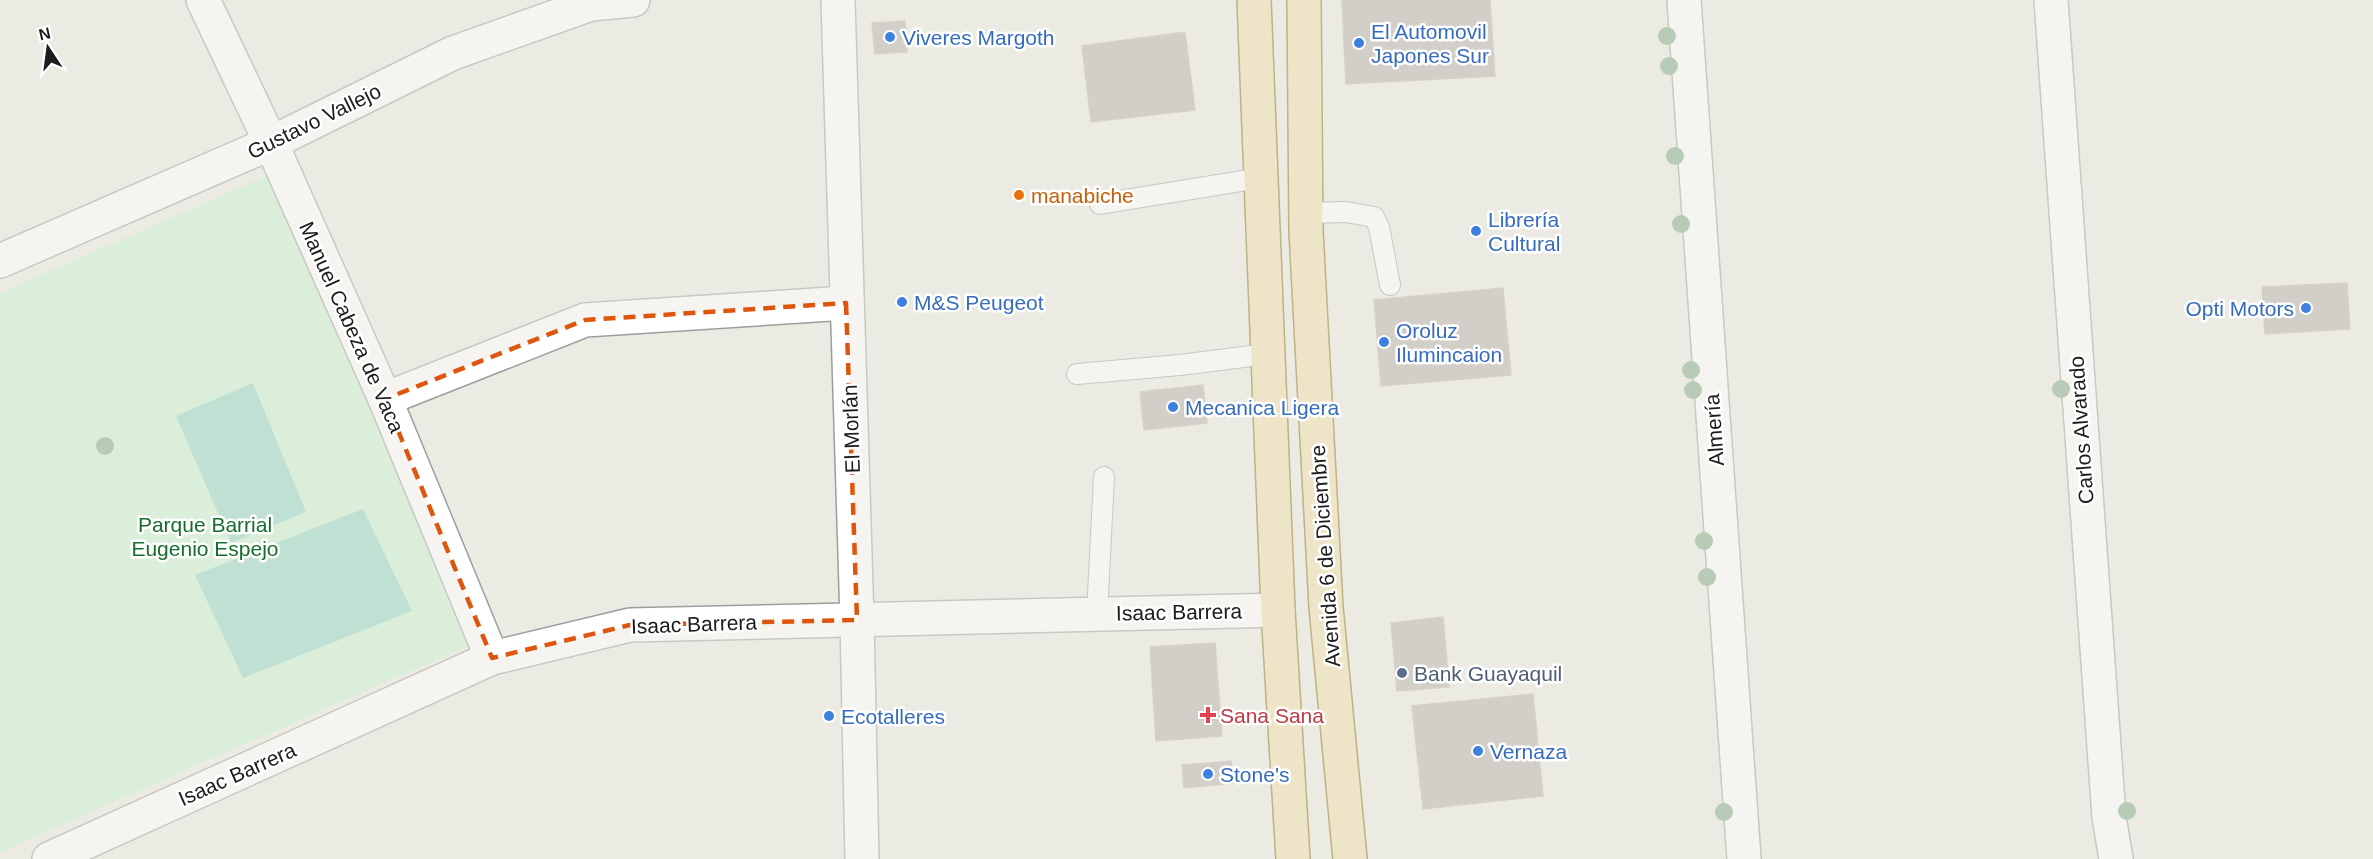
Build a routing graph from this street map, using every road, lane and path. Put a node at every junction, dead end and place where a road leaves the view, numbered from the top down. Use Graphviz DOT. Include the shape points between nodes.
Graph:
graph roads {
  1 [pos="203,0"];
  2 [pos="633,0"];
  3 [pos="838,0"];
  4 [pos="1254,0"];
  5 [pos="1304,0"];
  6 [pos="1684,0"];
  7 [pos="2050,0"];
  8 [pos="271,143"];
  9 [pos="1260,178"];
  10 [pos="1100,204"];
  11 [pos="1305,213"];
  12 [pos="0,261"];
  13 [pos="1390,285"];
  14 [pos="846,303"];
  15 [pos="1268,354"];
  16 [pos="1077,374"];
  17 [pos="385,399"];
  18 [pos="1104,477"];
  19 [pos="1278,609"];
  20 [pos="1097,614"];
  21 [pos="857,620"];
  22 [pos="492,658"];
  23 [pos="49,859"];
  24 [pos="862,859"];
  25 [pos="1293,859"];
  26 [pos="1350,859"];
  27 [pos="1744,859"];
  28 [pos="2116,859"];
  1 -- 8 [label="street, Manuel Cabeza de Vaca"];
  2 -- 8 [label="street, Gustavo Vallejo" via="591,3 453,53"];
  3 -- 14 [label="street, El Morlán"];
  4 -- 9 [label="main road"];
  5 -- 11 [label="main road, Avenida 6 de Diciembre"];
  6 -- 27 [label="street, Almería"];
  7 -- 28 [label="street, Carlos Alvarado" via="2109,817"];
  8 -- 12 [label="street, Gustavo Vallejo"];
  8 -- 17 [label="street, Manuel Cabeza de Vaca"];
  9 -- 10 [label="lane"];
  9 -- 15 [label="main road"];
  11 -- 13 [label="lane" via="1346,212 1374,217 1380,227"];
  11 -- 26 [label="main road, Avenida 6 de Diciembre" via="1326,607"];
  14 -- 17 [label="street" via="585,320"];
  14 -- 21 [label="street, El Morlán"];
  15 -- 16 [label="lane"];
  15 -- 19 [label="main road"];
  17 -- 22 [label="street, Manuel Cabeza de Vaca"];
  18 -- 20 [label="lane"];
  19 -- 20 [label="street, Isaac Barrera"];
  19 -- 25 [label="main road"];
  20 -- 21 [label="street, Isaac Barrera"];
  21 -- 22 [label="street, Isaac Barrera" via="630,624"];
  21 -- 24 [label="street, El Morlán"];
  22 -- 23 [label="street, Isaac Barrera"];
}
